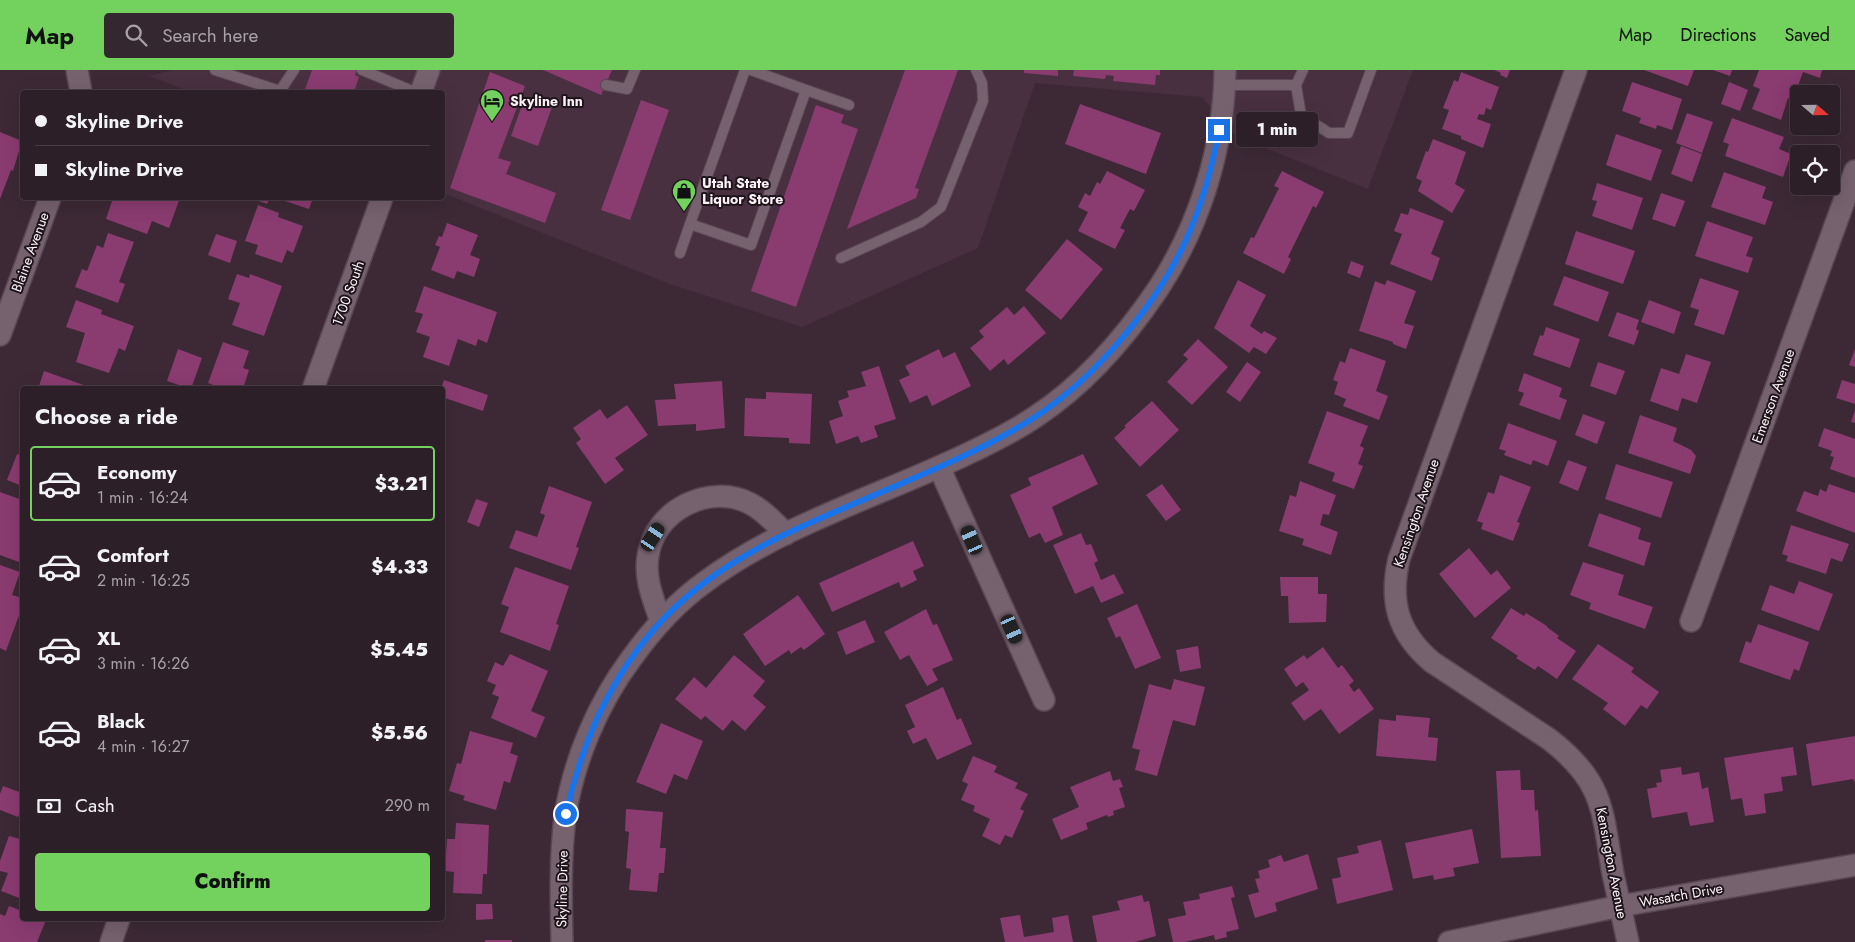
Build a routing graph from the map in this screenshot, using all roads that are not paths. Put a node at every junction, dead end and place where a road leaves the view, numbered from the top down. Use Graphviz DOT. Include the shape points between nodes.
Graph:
graph roads {
  1 [pos="77,70"];
  2 [pos="215,70"];
  3 [pos="294,70"];
  4 [pos="362,70"];
  5 [pos="429,70"];
  6 [pos="635,70"];
  7 [pos="745,70"];
  8 [pos="751,70"];
  9 [pos="976,70"];
  10 [pos="1303,70"];
  11 [pos="1372,70"];
  12 [pos="1576,70"];
  13 [pos="1225,78"];
  14 [pos="606,85"];
  15 [pos="1296,86"];
  16 [pos="81,90"];
  17 [pos="277,90"];
  18 [pos="281,90"];
  19 [pos="410,90"];
  20 [pos="422,90"];
  21 [pos="806,90"];
  22 [pos="850,105"];
  23 [pos="1855,171"];
  24 [pos="49,200"];
  25 [pos="381,200"];
  26 [pos="690,224"];
  27 [pos="680,254"];
  28 [pos="841,258"];
  29 [pos="0,335"];
  30 [pos="314,386"];
  31 [pos="940,467"];
  32 [pos="786,534"];
  33 [pos="1691,621"];
  34 [pos="662,622"];
  35 [pos="1044,700"];
  36 [pos="1855,865"];
  37 [pos="1620,906"];
  38 [pos="118,921"];
  39 [pos="111,942"];
  40 [pos="562,942"];
  41 [pos="1449,942"];
  42 [pos="1628,942"];
  1 -- 16 [label="street"];
  2 -- 17 [label="lane"];
  3 -- 18 [label="lane"];
  4 -- 19 [label="lane"];
  5 -- 20 [label="street"];
  6 -- 14 [label="lane" via="627,89"];
  7 -- 26 [label="lane"];
  8 -- 21 [label="lane"];
  9 -- 28 [label="lane" via="982,84 983,100 941,207 920,222"];
  10 -- 15 [label="lane"];
  11 -- 15 [label="lane" via="1348,132 1329,133 1301,115"];
  12 -- 37 [label="street, Kensington Avenue" via="1399,559 1394,593 1404,629 1422,654 1550,740 1579,766 1592,784 1606,822"];
  13 -- 15 [label="lane"];
  13 -- 31 [label="street, Skyline Drive" via="1209,177 1186,242 1147,305 1102,359 1038,416"];
  21 -- 22 [label="lane"];
  21 -- 26 [label="lane" via="751,245"];
  23 -- 33 [label="street, Emerson Avenue"];
  24 -- 29 [label="street, Blaine Avenue"];
  25 -- 30 [label="street, 1700 South"];
  26 -- 27 [label="lane"];
  31 -- 32 [label="street, Skyline Drive"];
  31 -- 35 [label="street"];
  32 -- 34 [label="street, Skyline Drive" via="737,560 704,583"];
  32 -- 34 [label="street" via="764,512 735,498 697,499 679,508 653,537 648,555 647,572"];
  34 -- 40 [label="street, Skyline Drive" via="631,658 614,685 584,746 566,814 560,882"];
  36 -- 37 [label="street, Wasatch Drive"];
  37 -- 41 [label="street, Wasatch Drive"];
  37 -- 42 [label="street, Kensington Avenue"];
  38 -- 39 [label="street"];
}
